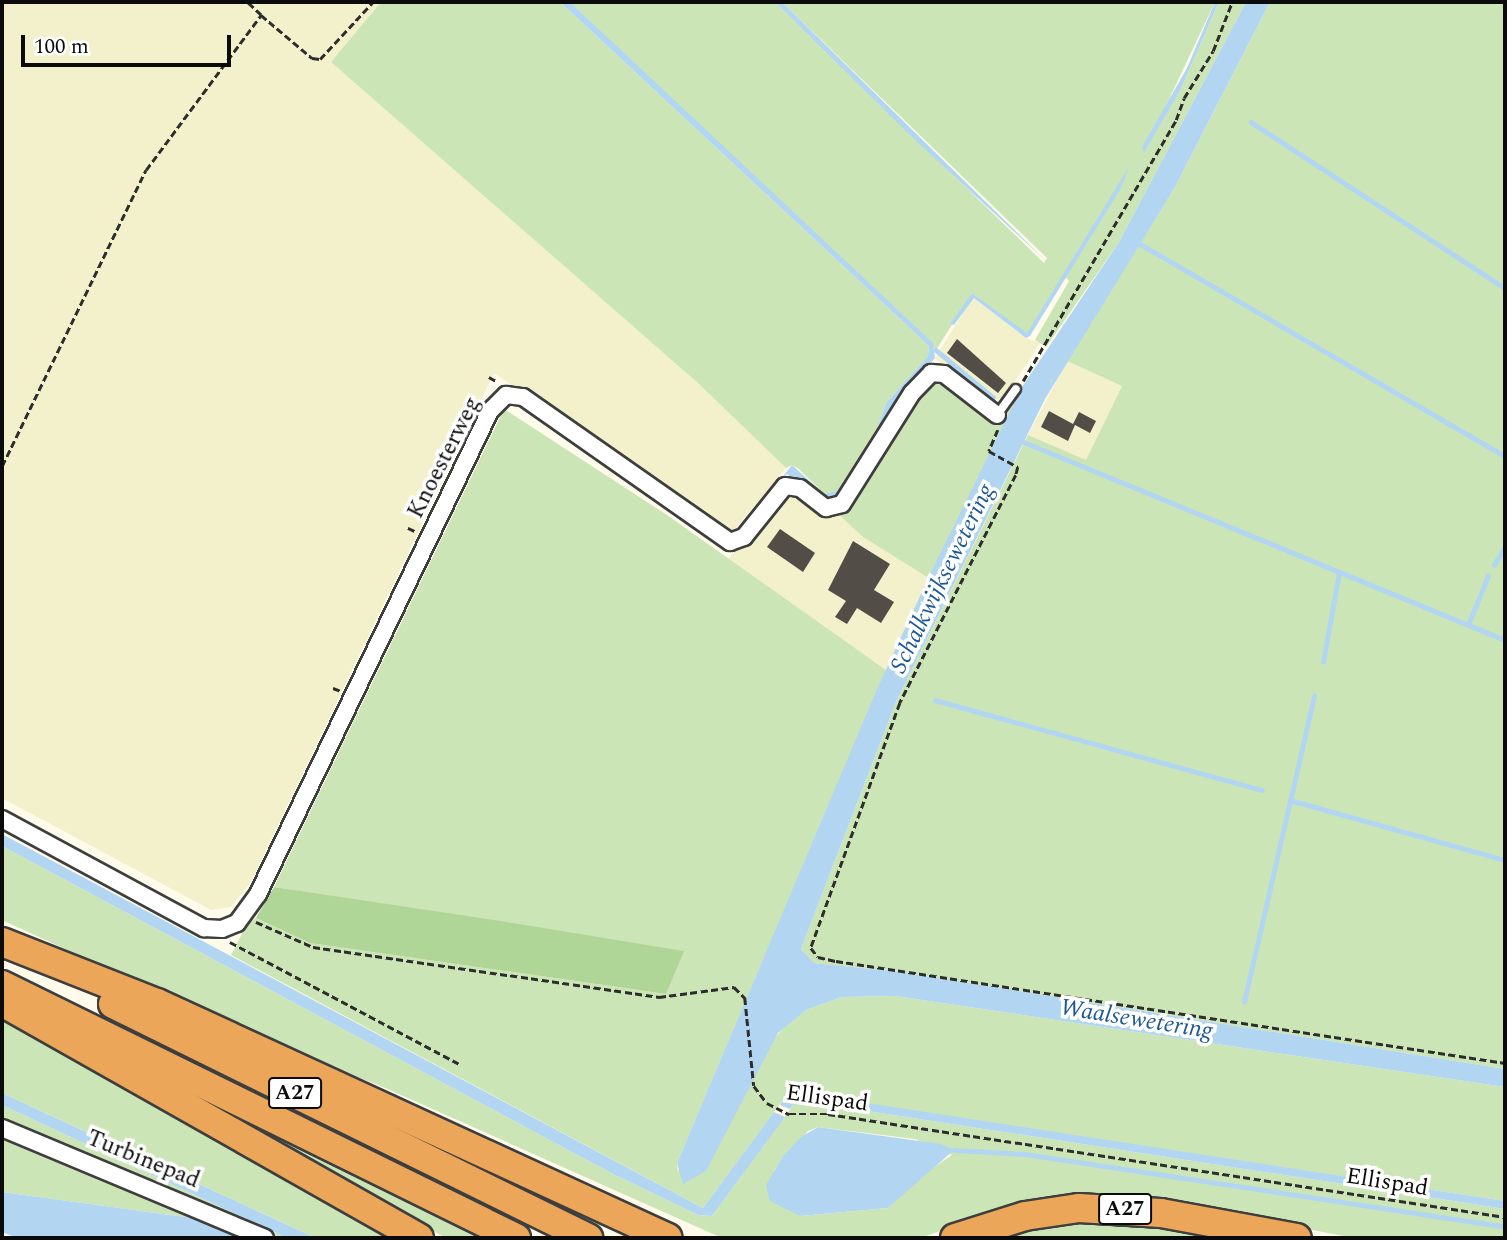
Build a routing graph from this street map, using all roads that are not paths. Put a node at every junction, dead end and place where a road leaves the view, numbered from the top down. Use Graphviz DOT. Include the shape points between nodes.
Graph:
graph roads {
  1 [pos="1016,389"];
  2 [pos="997,415"];
  3 [pos="2,819"];
  4 [pos="2,942"];
  5 [pos="2,949"];
  6 [pos="2,985"];
  7 [pos="2,1002"];
  8 [pos="2,1128"];
  9 [pos="606,1209"];
  10 [pos="265,1238"];
  11 [pos="419,1238"];
  12 [pos="516,1238"];
  13 [pos="588,1238"];
  14 [pos="668,1238"];
  15 [pos="689,1238"];
  16 [pos="955,1238"];
  17 [pos="1297,1238"];
  1 -- 2 [label="lane"];
  2 -- 3 [label="street, Knoesterweg" via="944,374 931,373 912,393 842,504 826,508 800,488 785,486 744,537 730,542 523,397 501,398 490,411 245,914 227,928 204,928"];
  4 -- 9 [label="highway, A27" via="157,1003"];
  5 -- 13 [label="highway, A27"];
  6 -- 12 [label="highway, A27"];
  7 -- 11 [label="highway"];
  8 -- 10 [label="street, Turbinepad"];
  9 -- 14 [label="highway, A27"];
  9 -- 15 [label="highway, A27"];
  16 -- 17 [label="highway, A27" via="1025,1216 1091,1208 1161,1213"];
}
